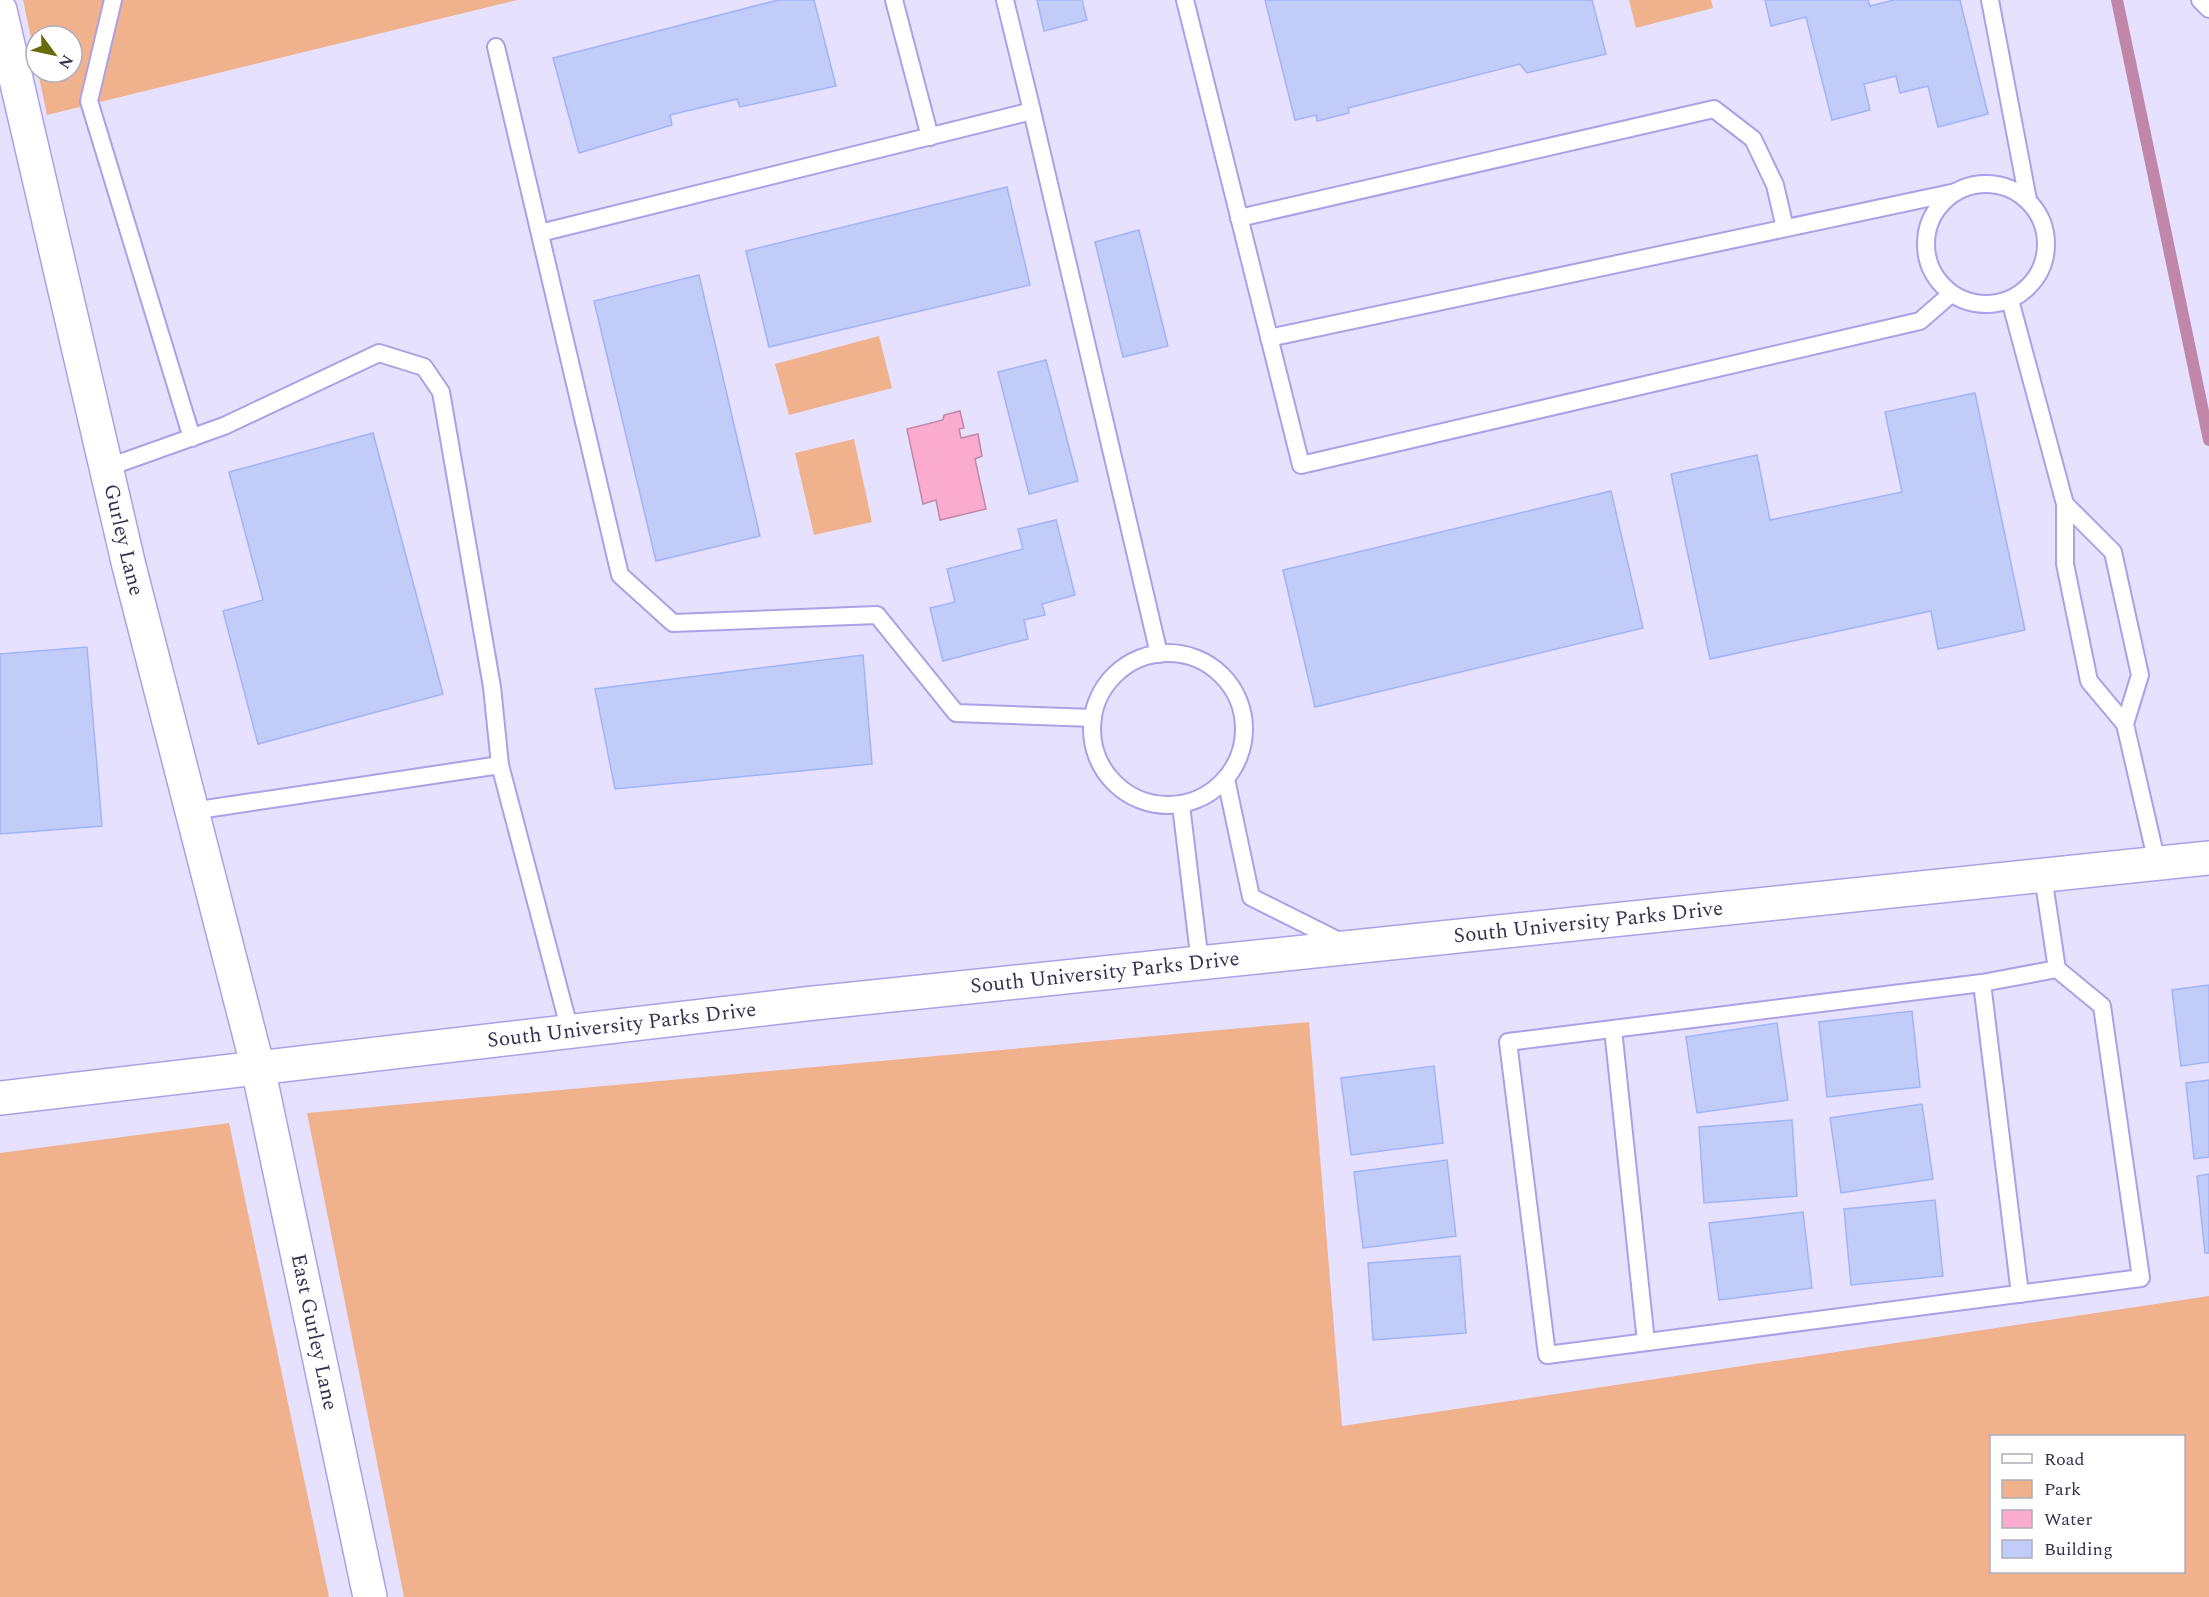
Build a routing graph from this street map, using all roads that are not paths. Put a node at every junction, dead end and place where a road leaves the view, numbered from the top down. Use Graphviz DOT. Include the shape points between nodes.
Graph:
graph roads {
  1 [pos="113,0"];
  2 [pos="894,0"];
  3 [pos="1005,0"];
  4 [pos="1185,0"];
  5 [pos="1990,0"];
  6 [pos="2200,0"];
  7 [pos="2209,9"];
  8 [pos="0,10"];
  9 [pos="496,47"];
  10 [pos="1032,111"];
  11 [pos="930,136"];
  12 [pos="1956,192"];
  13 [pos="2028,200"];
  14 [pos="1239,218"];
  15 [pos="1785,228"];
  16 [pos="540,233"];
  17 [pos="1951,294"];
  18 [pos="2010,300"];
  19 [pos="1269,338"];
  20 [pos="192,438"];
  21 [pos="106,468"];
  22 [pos="2065,504"];
  23 [pos="1159,654"];
  24 [pos="1093,718"];
  25 [pos="2125,724"];
  26 [pos="500,765"];
  27 [pos="1226,779"];
  28 [pos="1181,805"];
  29 [pos="192,811"];
  30 [pos="2209,858"];
  31 [pos="2157,863"];
  32 [pos="2043,876"];
  33 [pos="1351,947"];
  34 [pos="1200,963"];
  35 [pos="2057,969"];
  36 [pos="1982,983"];
  37 [pos="1613,1029"];
  38 [pos="570,1031"];
  39 [pos="258,1068"];
  40 [pos="0,1098"];
  41 [pos="2020,1294"];
  42 [pos="1646,1342"];
  43 [pos="370,1597"];
  1 -- 20 [label="lane" via="89,101"];
  2 -- 11 [label="lane"];
  3 -- 10 [label="lane"];
  4 -- 14 [label="lane"];
  5 -- 13 [label="lane"];
  6 -- 7 [label="lane"];
  8 -- 21 [label="main road, Gurley Lane"];
  9 -- 16 [label="lane"];
  10 -- 11 [label="lane"];
  10 -- 23 [label="lane"];
  11 -- 16 [label="lane"];
  12 -- 13 [label="lane" via="1974,185 1993,184 2012,189"];
  12 -- 15 [label="lane"];
  12 -- 17 [label="lane" via="1930,221 1926,239 1928,260 1936,279"];
  13 -- 18 [label="lane" via="2046,234 2046,253 2041,271 2028,288"];
  14 -- 15 [label="lane" via="1714,109 1753,139 1775,185"];
  14 -- 19 [label="lane"];
  15 -- 19 [label="lane"];
  16 -- 24 [label="lane" via="620,575 673,623 877,615 956,713"];
  17 -- 18 [label="lane" via="1970,303 1990,305"];
  17 -- 19 [label="lane" via="1920,321 1301,465"];
  18 -- 22 [label="lane"];
  20 -- 21 [label="lane"];
  20 -- 26 [label="lane" via="379,353 424,368 441,392 492,687"];
  21 -- 29 [label="main road, Gurley Lane"];
  22 -- 25 [label="lane" via="2065,564 2089,681"];
  22 -- 25 [label="lane" via="2113,552 2140,675"];
  23 -- 24 [label="lane" via="1124,667 1106,683"];
  23 -- 27 [label="lane" via="1194,657 1215,669 1232,686 1242,708 1244,732 1239,757"];
  24 -- 28 [label="lane" via="1096,757 1110,779 1130,796 1155,805"];
  25 -- 31 [label="lane"];
  26 -- 29 [label="lane"];
  26 -- 38 [label="lane"];
  27 -- 28 [label="lane" via="1205,796"];
  27 -- 33 [label="lane" via="1251,897"];
  28 -- 34 [label="lane"];
  29 -- 39 [label="main road, Gurley Lane"];
  30 -- 31 [label="main road, South University Parks Drive"];
  31 -- 32 [label="main road, South University Parks Drive"];
  32 -- 33 [label="main road, South University Parks Drive"];
  32 -- 35 [label="lane"];
  33 -- 34 [label="main road, South University Parks Drive"];
  34 -- 38 [label="main road, South University Parks Drive"];
  35 -- 36 [label="lane"];
  35 -- 41 [label="lane" via="2102,1006 2141,1278"];
  36 -- 37 [label="lane"];
  36 -- 41 [label="lane"];
  37 -- 42 [label="lane"];
  37 -- 42 [label="lane" via="1508,1042 1547,1355"];
  38 -- 39 [label="main road, South University Parks Drive"];
  39 -- 40 [label="main road, South University Parks Drive"];
  39 -- 43 [label="main road, East Gurley Lane"];
  41 -- 42 [label="lane"];
}
